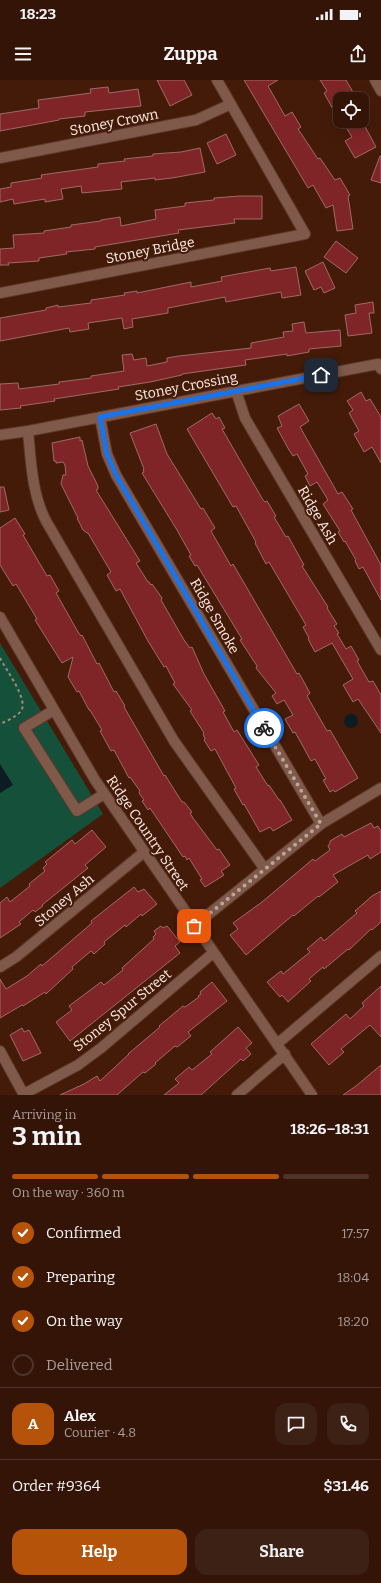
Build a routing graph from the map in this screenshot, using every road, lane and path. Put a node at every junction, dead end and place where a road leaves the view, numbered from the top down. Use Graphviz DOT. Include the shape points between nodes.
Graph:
graph roads {
  1 [pos="217,80"];
  2 [pos="375,80"];
  3 [pos="381,90"];
  4 [pos="231,104"];
  5 [pos="0,158"];
  6 [pos="0,293"];
  7 [pos="379,367"];
  8 [pos="236,391"];
  9 [pos="100,417"];
  10 [pos="28,431"];
  11 [pos="0,435"];
  12 [pos="0,617"];
  13 [pos="381,650"];
  14 [pos="0,658"];
  15 [pos="54,710"];
  16 [pos="0,724"];
  17 [pos="381,788"];
  18 [pos="104,794"];
  19 [pos="321,824"];
  20 [pos="144,852"];
  21 [pos="264,868"];
  22 [pos="194,926"];
  23 [pos="213,953"];
  24 [pos="381,956"];
  25 [pos="0,967"];
  26 [pos="277,1044"];
  27 [pos="0,1051"];
  28 [pos="285,1054"];
  29 [pos="24,1095"];
  30 [pos="237,1095"];
  31 [pos="312,1095"];
  1 -- 4 [label="street"];
  2 -- 3 [label="street"];
  4 -- 5 [label="street, Stoney Crown" via="196,120"];
  4 -- 6 [label="street, Stoney Bridge" via="305,234"];
  7 -- 8 [label="street, Stoney Crossing"];
  8 -- 9 [label="street, Stoney Crossing"];
  8 -- 13 [label="street, Ridge Ash" via="245,418"];
  9 -- 10 [label="street, Stoney Crossing"];
  9 -- 19 [label="street, Ridge Smoke" via="107,454 116,475"];
  10 -- 11 [label="street, Stoney Crossing"];
  10 -- 21 [label="street" via="35,490 39,508 46,521 174,741"];
  12 -- 15 [label="street, Ridge Country Street"];
  14 -- 16 [label="path" via="20,692 24,704 16,715"];
  15 -- 18 [label="street, Ridge Country Street"];
  15 -- 18 [label="street" via="24,728 78,811"];
  17 -- 19 [label="street"];
  18 -- 20 [label="street, Ridge Country Street"];
  19 -- 21 [label="street"];
  20 -- 22 [label="street, Ridge Country Street"];
  20 -- 25 [label="street, Stoney Ash" via="16,957"];
  21 -- 22 [label="street"];
  22 -- 23 [label="street, Ridge Country Street"];
  23 -- 26 [label="street, Ridge Country Street"];
  23 -- 29 [label="street, Stoney Spur Street" via="101,1048 78,1065"];
  24 -- 26 [label="street"];
  26 -- 28 [label="street, Ridge Country Street"];
  27 -- 29 [label="street"];
  28 -- 30 [label="street"];
  28 -- 31 [label="street, Ridge Country Street"];
}
